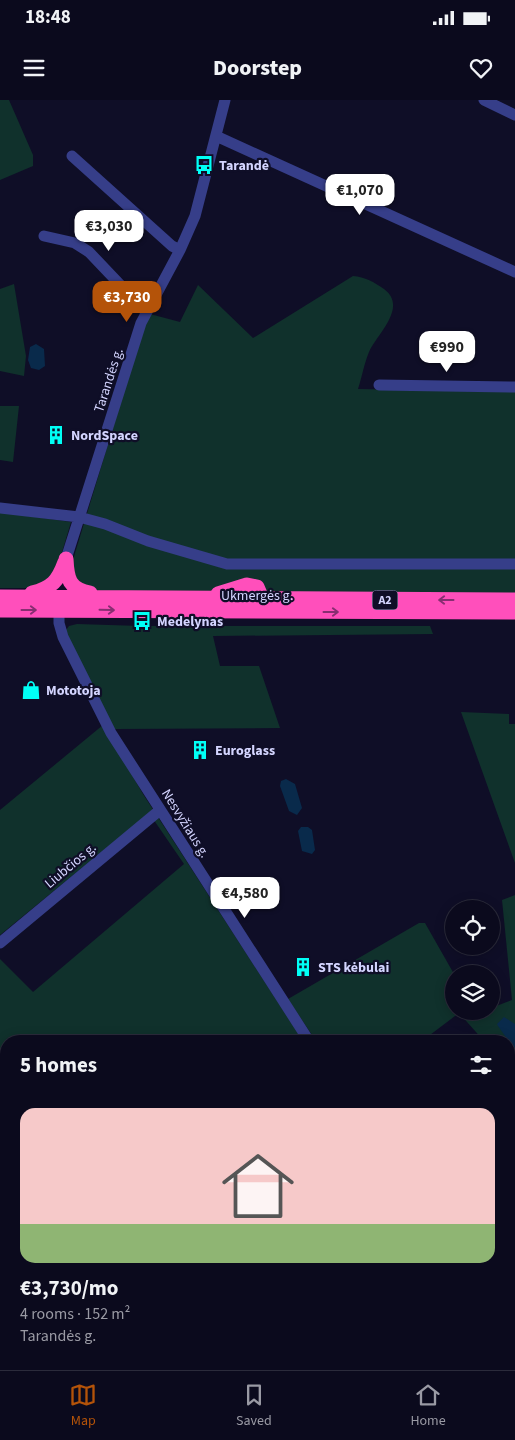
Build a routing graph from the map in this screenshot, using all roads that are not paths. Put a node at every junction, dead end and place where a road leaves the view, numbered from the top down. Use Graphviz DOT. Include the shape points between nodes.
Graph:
graph roads {
  1 [pos="225,100"];
  2 [pos="484,100"];
  3 [pos="515,115"];
  4 [pos="216,136"];
  5 [pos="72,156"];
  6 [pos="44,236"];
  7 [pos="180,250"];
  8 [pos="515,272"];
  9 [pos="146,312"];
  10 [pos="379,385"];
  11 [pos="515,387"];
  12 [pos="0,508"];
  13 [pos="79,517"];
  14 [pos="66,559"];
  15 [pos="515,564"];
  16 [pos="0,597"];
  17 [pos="16,597"];
  18 [pos="114,597"];
  19 [pos="259,599"];
  20 [pos="515,600"];
  21 [pos="0,610"];
  22 [pos="59,610"];
  23 [pos="220,612"];
  24 [pos="515,612"];
  25 [pos="160,810"];
  26 [pos="0,943"];
  27 [pos="305,1035"];
  1 -- 4 [label="street, Tarandės g."];
  2 -- 3 [label="street"];
  4 -- 7 [label="street, Tarandės g." via="200,201"];
  4 -- 8 [label="street"];
  5 -- 7 [label="street"];
  6 -- 9 [label="street" via="75,243 89,252"];
  7 -- 9 [label="street, Tarandės g."];
  9 -- 13 [label="street, Tarandės g."];
  10 -- 11 [label="street"];
  12 -- 13 [label="street"];
  13 -- 14 [label="street, Tarandės g."];
  13 -- 15 [label="street" via="227,564"];
  14 -- 17 [label="highway" via="53,586"];
  14 -- 18 [label="highway" via="68,579 73,588"];
  16 -- 17 [label="highway, Ukmergės g."];
  17 -- 18 [label="highway, Ukmergės g."];
  18 -- 19 [label="highway, Ukmergės g." via="205,598 251,584 259,590"];
  20 -- 19 [label="highway, Ukmergės g. / A2, one-way"];
  19 -- 23 [label="highway" via="255,604"];
  21 -- 22 [label="highway, Ukmergės g. / A2, one-way"];
  22 -- 23 [label="highway, Ukmergės g. / A2, one-way"];
  22 -- 25 [label="street, Nesvyžiaus g." via="63,636 104,718"];
  23 -- 24 [label="highway, Ukmergės g. / A2, one-way"];
  25 -- 26 [label="street, Liubčios g."];
  25 -- 27 [label="street, Nesvyžiaus g."];
}
